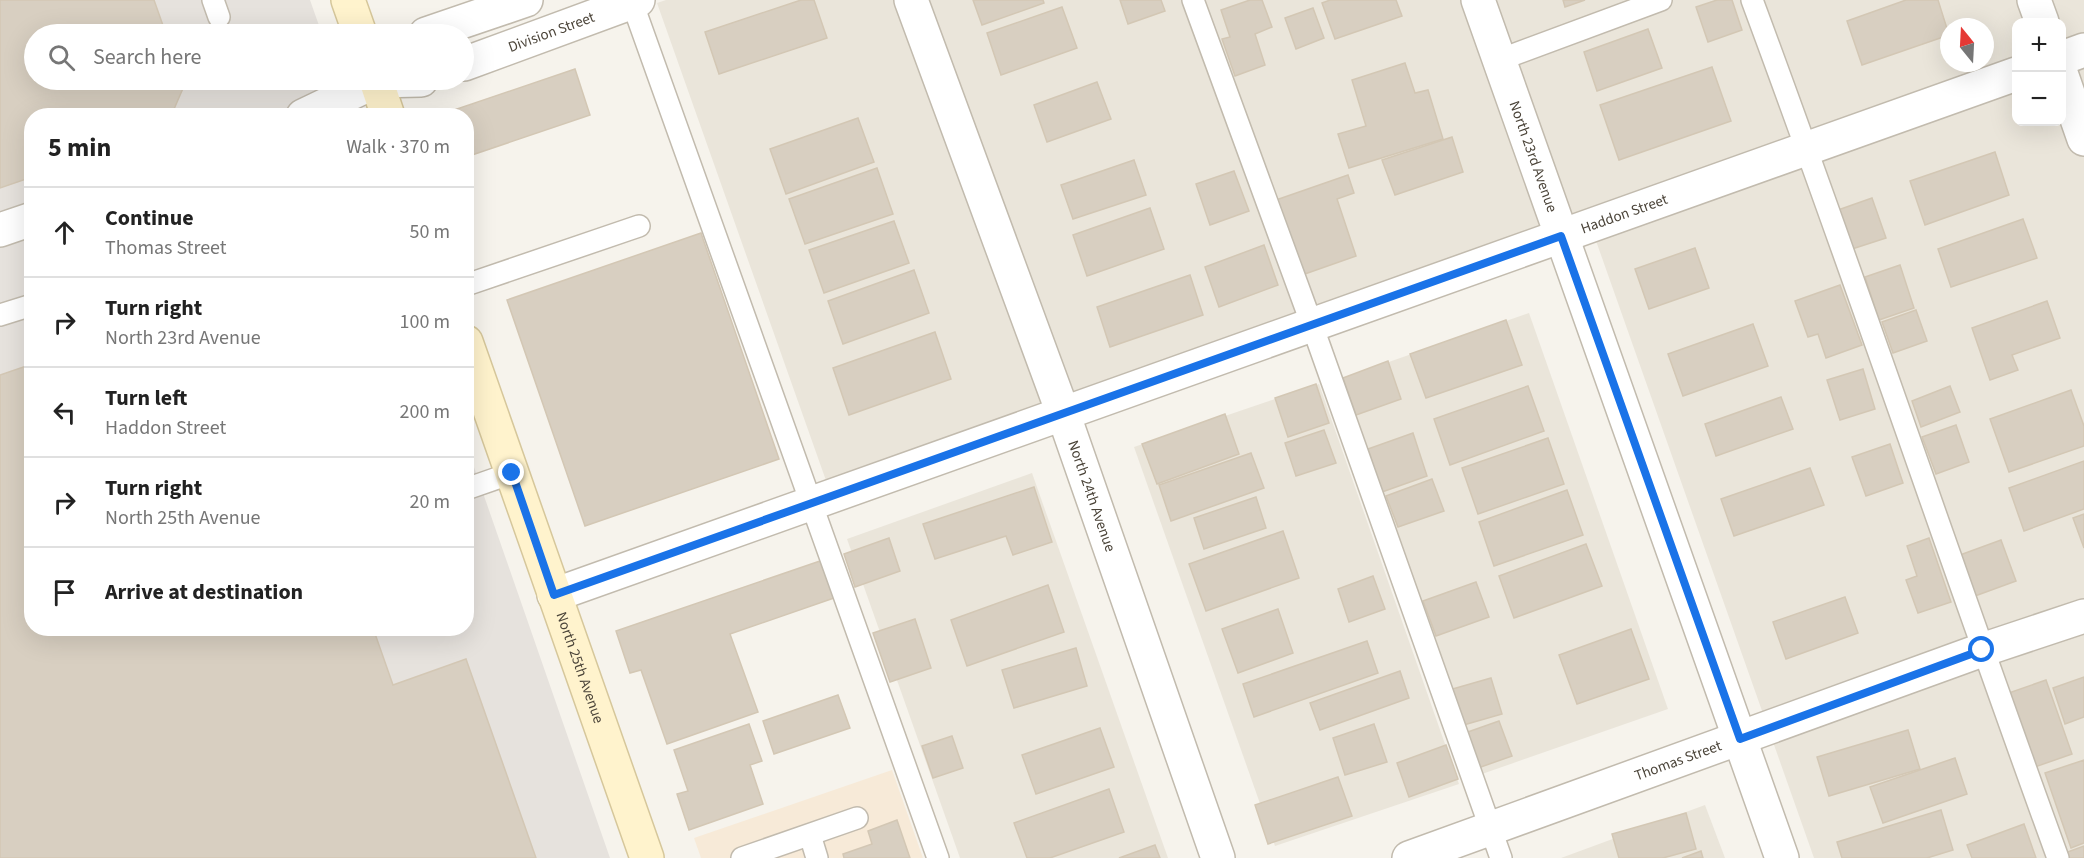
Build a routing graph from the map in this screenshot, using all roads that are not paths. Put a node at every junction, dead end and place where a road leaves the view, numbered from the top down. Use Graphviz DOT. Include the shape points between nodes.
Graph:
graph roads {
  1 [pos="348,0"];
  2 [pos="526,0"];
  3 [pos="910,0"];
  4 [pos="1193,0"];
  5 [pos="1478,0"];
  6 [pos="1661,0"];
  7 [pos="1752,0"];
  8 [pos="2034,0"];
  9 [pos="635,1"];
  10 [pos="2041,18"];
  11 [pos="356,24"];
  12 [pos="455,24"];
  13 [pos="2084,50"];
  14 [pos="2066,56"];
  15 [pos="474,60"];
  16 [pos="1499,60"];
  17 [pos="2012,75"];
  18 [pos="356,90"];
  19 [pos="379,90"];
  20 [pos="2066,90"];
  21 [pos="319,108"];
  22 [pos="385,108"];
  23 [pos="2084,140"];
  24 [pos="1807,148"];
  25 [pos="24,222"];
  26 [pos="639,226"];
  27 [pos="0,230"];
  28 [pos="1561,236"];
  29 [pos="474,282"];
  30 [pos="24,306"];
  31 [pos="0,314"];
  32 [pos="1312,325"];
  33 [pos="474,365"];
  34 [pos="1063,413"];
  35 [pos="512,473"];
  36 [pos="474,486"];
  37 [pos="811,503"];
  38 [pos="554,595"];
  39 [pos="2084,616"];
  40 [pos="1982,650"];
  41 [pos="1740,739"];
  42 [pos="857,818"];
  43 [pos="810,835"];
  44 [pos="1496,843"];
  45 [pos="765,854"];
  46 [pos="647,858"];
  47 [pos="742,858"];
  48 [pos="817,858"];
  49 [pos="938,858"];
  50 [pos="1218,858"];
  51 [pos="1409,858"];
  52 [pos="1782,858"];
  53 [pos="2058,858"];
  1 -- 11 [label="main road"];
  2 -- 12 [label="street"];
  3 -- 34 [label="street, North 24th Avenue"];
  4 -- 32 [label="lane"];
  5 -- 16 [label="street, North 23rd Avenue"];
  6 -- 16 [label="lane"];
  7 -- 24 [label="lane"];
  8 -- 10 [label="street"];
  9 -- 15 [label="street, Division Street"];
  9 -- 37 [label="lane"];
  13 -- 14 [label="street"];
  16 -- 28 [label="street, North 23rd Avenue"];
  17 -- 24 [label="street, Haddon Street"];
  18 -- 21 [label="street"];
  19 -- 22 [label="main road"];
  20 -- 23 [label="street"];
  24 -- 28 [label="street, Haddon Street"];
  24 -- 40 [label="lane"];
  25 -- 27 [label="street"];
  26 -- 29 [label="lane"];
  28 -- 32 [label="street, Haddon Street"];
  28 -- 41 [label="street, North 23rd Avenue"];
  30 -- 31 [label="lane"];
  32 -- 34 [label="street, Haddon Street"];
  32 -- 44 [label="lane"];
  33 -- 35 [label="main road, North 25th Avenue"];
  34 -- 37 [label="street, Haddon Street"];
  34 -- 50 [label="street, North 24th Avenue"];
  35 -- 36 [label="lane"];
  35 -- 38 [label="main road, North 25th Avenue"];
  37 -- 38 [label="street, Haddon Street"];
  37 -- 49 [label="lane"];
  38 -- 46 [label="main road, North 25th Avenue"];
  39 -- 40 [label="street, Thomas Street"];
  40 -- 41 [label="street, Thomas Street"];
  40 -- 53 [label="lane"];
  41 -- 44 [label="street, Thomas Street"];
  41 -- 52 [label="street, North 23rd Avenue"];
  42 -- 43 [label="lane"];
  43 -- 45 [label="lane"];
  43 -- 48 [label="lane"];
  44 -- 51 [label="street, Thomas Street"];
  45 -- 47 [label="lane"];
}
